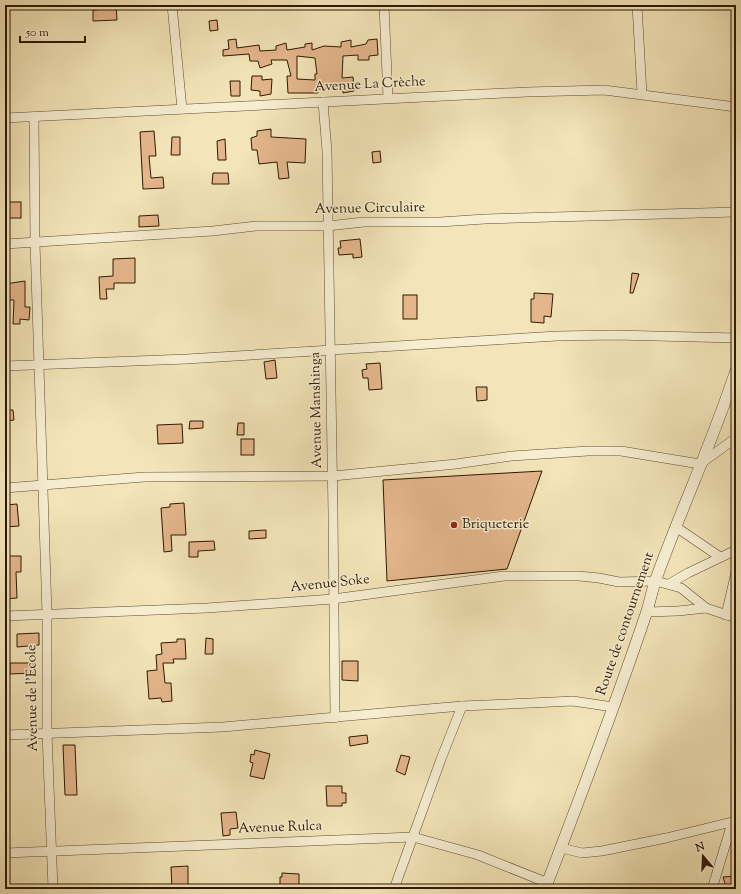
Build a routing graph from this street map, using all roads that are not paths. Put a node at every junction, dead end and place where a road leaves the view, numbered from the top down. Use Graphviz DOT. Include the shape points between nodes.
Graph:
graph roads {
  1 [pos="172,5"];
  2 [pos="384,5"];
  3 [pos="637,5"];
  4 [pos="642,94"];
  5 [pos="388,98"];
  6 [pos="323,102"];
  7 [pos="736,107"];
  8 [pos="182,109"];
  9 [pos="34,117"];
  10 [pos="5,118"];
  11 [pos="736,212"];
  12 [pos="328,226"];
  13 [pos="35,243"];
  14 [pos="5,244"];
  15 [pos="736,338"];
  16 [pos="330,351"];
  17 [pos="38,364"];
  18 [pos="5,366"];
  19 [pos="736,370"];
  20 [pos="736,438"];
  21 [pos="700,464"];
  22 [pos="333,476"];
  23 [pos="44,485"];
  24 [pos="5,488"];
  25 [pos="676,527"];
  26 [pos="736,550"];
  27 [pos="720,557"];
  28 [pos="736,572"];
  29 [pos="656,581"];
  30 [pos="669,584"];
  31 [pos="333,599"];
  32 [pos="706,608"];
  33 [pos="647,612"];
  34 [pos="47,614"];
  35 [pos="726,615"];
  36 [pos="5,616"];
  37 [pos="736,618"];
  38 [pos="462,706"];
  39 [pos="613,707"];
  40 [pos="335,718"];
  41 [pos="47,733"];
  42 [pos="5,735"];
  43 [pos="734,822"];
  44 [pos="413,837"];
  45 [pos="561,848"];
  46 [pos="52,851"];
  47 [pos="5,853"];
  48 [pos="547,886"];
  49 [pos="53,889"];
  50 [pos="394,889"];
  51 [pos="712,889"];
  1 -- 8 [label="street"];
  2 -- 5 [label="street"];
  3 -- 4 [label="street"];
  4 -- 5 [label="street, Avenue La Crèche" via="604,90"];
  4 -- 7 [label="street, Avenue La Crèche"];
  5 -- 6 [label="street, Avenue La Crèche"];
  6 -- 8 [label="street, Avenue La Crèche"];
  6 -- 12 [label="street, Avenue Manshinga" via="327,151"];
  8 -- 9 [label="street, Avenue La Crèche"];
  9 -- 10 [label="street, Avenue La Crèche"];
  9 -- 13 [label="street, Avenue de l'Ecole"];
  11 -- 12 [label="street, Avenue Circulaire" via="440,222 364,222"];
  12 -- 13 [label="street, Avenue Circulaire" via="256,226"];
  12 -- 16 [label="street, Avenue Manshinga"];
  13 -- 14 [label="street, Avenue Circulaire"];
  13 -- 17 [label="street, Avenue de l'Ecole"];
  15 -- 16 [label="street" via="557,336"];
  16 -- 17 [label="street"];
  16 -- 22 [label="street, Avenue Manshinga"];
  17 -- 18 [label="street"];
  17 -- 23 [label="street, Avenue de l'Ecole"];
  19 -- 21 [label="street, Route de contournement" via="723,410"];
  20 -- 21 [label="street"];
  21 -- 22 [label="street" via="621,451 588,451 512,456"];
  21 -- 25 [label="street, Route de contournement"];
  22 -- 23 [label="street" via="144,477"];
  22 -- 31 [label="street, Avenue Manshinga"];
  23 -- 24 [label="street"];
  23 -- 34 [label="street, Avenue de l'Ecole"];
  25 -- 27 [label="street"];
  25 -- 29 [label="street, Route de contournement"];
  26 -- 27 [label="street"];
  27 -- 30 [label="street"];
  28 -- 35 [label="street"];
  29 -- 30 [label="street, Avenue Soke"];
  29 -- 31 [label="street, Avenue Soke" via="619,582 579,576 504,576"];
  29 -- 33 [label="street, Route de contournement"];
  30 -- 32 [label="street, Avenue Soke" via="681,588"];
  31 -- 34 [label="street, Avenue Soke" via="206,608"];
  31 -- 40 [label="street, Avenue Manshinga"];
  32 -- 33 [label="street" via="678,612"];
  32 -- 35 [label="street"];
  33 -- 39 [label="street, Route de contournement"];
  34 -- 36 [label="street, Avenue Soke"];
  34 -- 41 [label="street, Avenue de l'Ecole"];
  35 -- 37 [label="street"];
  38 -- 39 [label="street" via="573,702"];
  38 -- 40 [label="street"];
  38 -- 44 [label="street"];
  39 -- 45 [label="street, Route de contournement"];
  40 -- 41 [label="street" via="223,727"];
  41 -- 42 [label="street"];
  41 -- 46 [label="street, Avenue de l'Ecole"];
  43 -- 45 [label="street" via="602,851 582,853"];
  43 -- 51 [label="street"];
  44 -- 46 [label="street, Avenue Rulca"];
  44 -- 48 [label="street, Avenue Rulca" via="478,855"];
  44 -- 50 [label="street"];
  45 -- 48 [label="street, Route de contournement"];
  46 -- 47 [label="street, Avenue Rulca"];
  46 -- 49 [label="street, Avenue de l'Ecole"];
}
